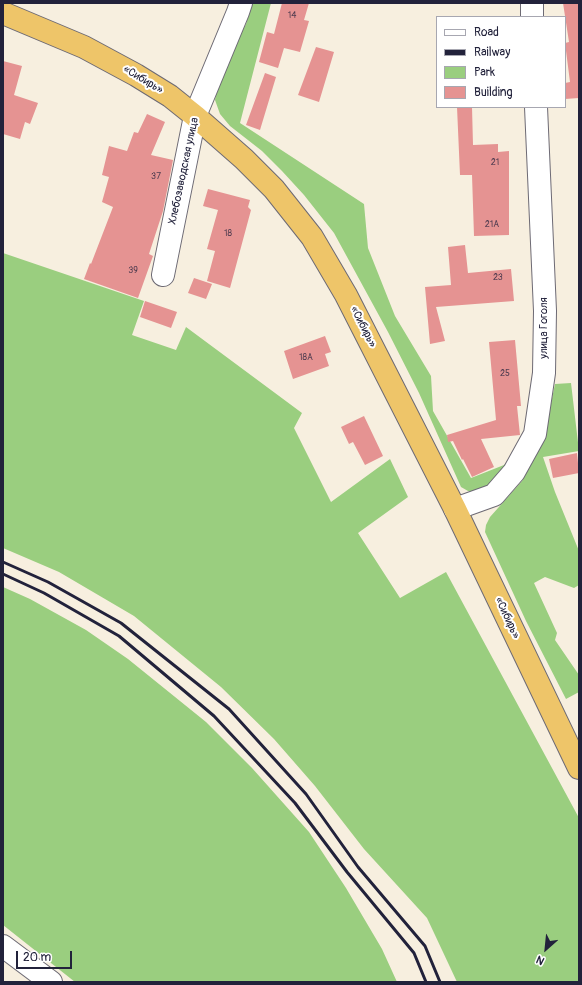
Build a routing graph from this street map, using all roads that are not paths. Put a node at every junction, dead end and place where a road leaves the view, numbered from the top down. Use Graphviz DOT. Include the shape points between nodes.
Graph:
graph roads {
  1 [pos="241,3"];
  2 [pos="532,3"];
  3 [pos="3,13"];
  4 [pos="532,16"];
  5 [pos="536,108"];
  6 [pos="195,116"];
  7 [pos="162,275"];
  8 [pos="455,508"];
  9 [pos="579,768"];
  10 [pos="3,946"];
  11 [pos="51,982"];
  1 -- 6 [label="street, Хлебозаводская улица"];
  2 -- 4 [label="street"];
  3 -- 6 [label="highway, «Сибирь»" via="84,47 129,71 170,96"];
  5 -- 8 [label="street, улица Гоголя" via="544,373 535,434 514,472 494,495"];
  6 -- 7 [label="street, Хлебозаводская улица"];
  6 -- 8 [label="highway, «Сибирь»" via="274,189 312,236 346,294"];
  8 -- 9 [label="highway, «Сибирь»"];
  10 -- 11 [label="street"];
}
